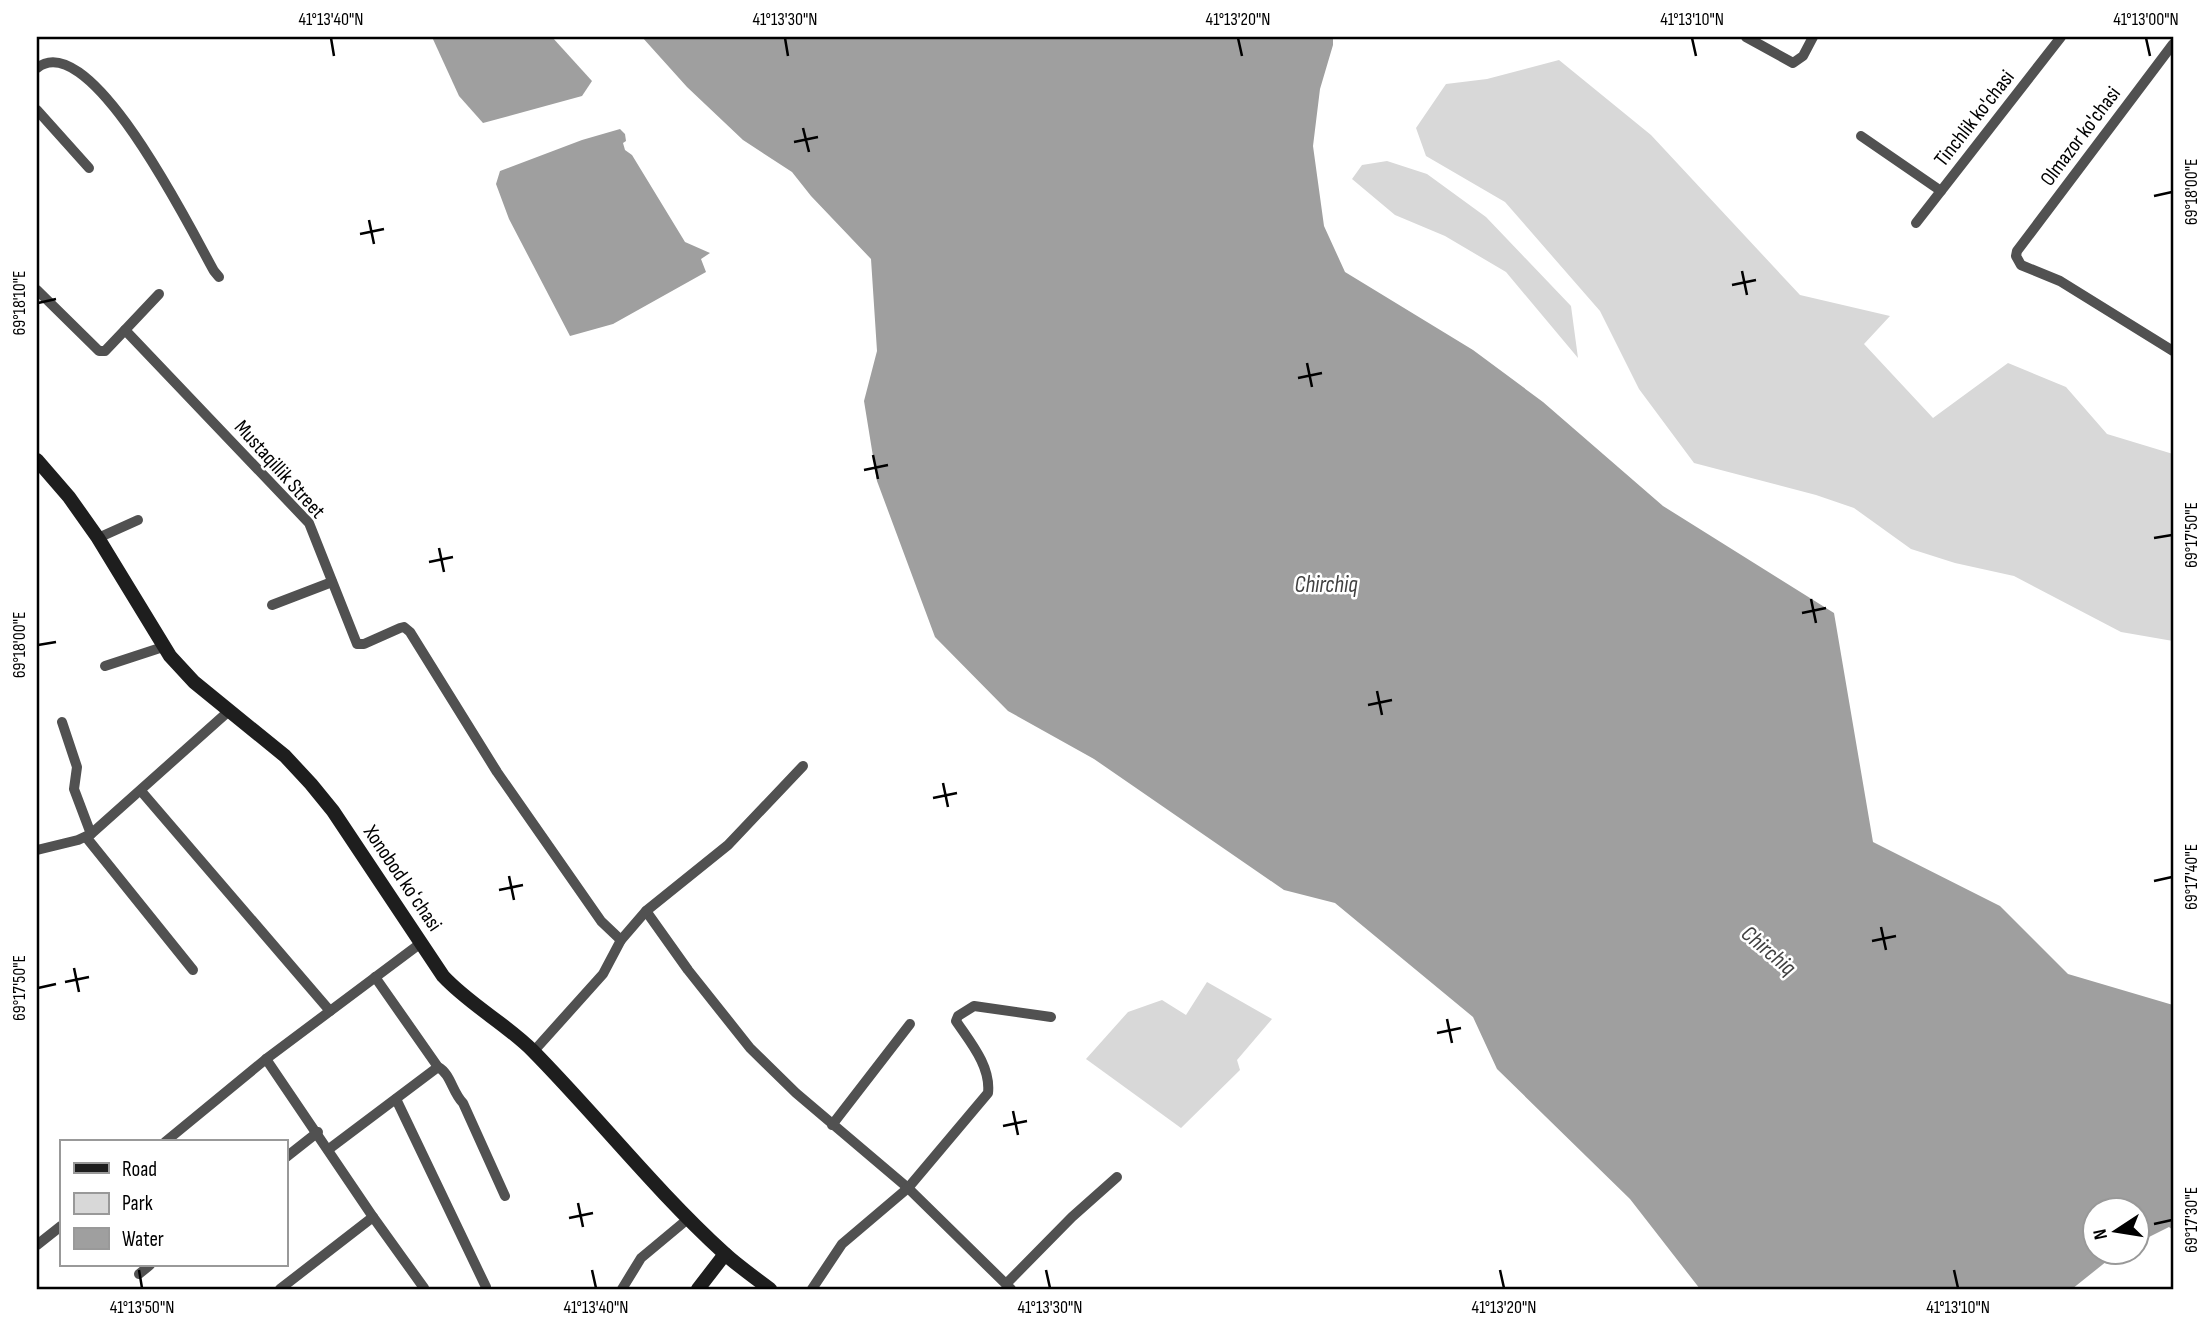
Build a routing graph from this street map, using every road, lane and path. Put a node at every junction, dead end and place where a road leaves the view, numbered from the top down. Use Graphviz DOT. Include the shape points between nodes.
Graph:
graph roads {
  1 [pos="1746,37"];
  2 [pos="1813,37"];
  3 [pos="2061,37"];
  4 [pos="2173,44"];
  5 [pos="37,68"];
  6 [pos="37,110"];
  7 [pos="1861,136"];
  8 [pos="89,168"];
  9 [pos="1941,191"];
  10 [pos="1916,223"];
  11 [pos="219,276"];
  12 [pos="37,290"];
  13 [pos="159,294"];
  14 [pos="125,330"];
  15 [pos="2173,351"];
  16 [pos="37,460"];
  17 [pos="138,520"];
  18 [pos="98,537"];
  19 [pos="332,582"];
  20 [pos="272,605"];
  21 [pos="163,647"];
  22 [pos="105,666"];
  23 [pos="230,710"];
  24 [pos="62,722"];
  25 [pos="803,766"];
  26 [pos="141,791"];
  27 [pos="88,835"];
  28 [pos="37,850"];
  29 [pos="646,911"];
  30 [pos="621,940"];
  31 [pos="421,943"];
  32 [pos="193,970"];
  33 [pos="375,977"];
  34 [pos="330,1012"];
  35 [pos="1051,1017"];
  36 [pos="910,1024"];
  37 [pos="533,1052"];
  38 [pos="266,1059"];
  39 [pos="438,1066"];
  40 [pos="396,1099"];
  41 [pos="832,1125"];
  42 [pos="318,1132"];
  43 [pos="167,1140"];
  44 [pos="329,1149"];
  45 [pos="287,1156"];
  46 [pos="1117,1177"];
  47 [pos="908,1188"];
  48 [pos="505,1196"];
  49 [pos="373,1217"];
  50 [pos="689,1218"];
  51 [pos="60,1227"];
  52 [pos="37,1245"];
  53 [pos="725,1254"];
  54 [pos="149,1266"];
  55 [pos="139,1274"];
  56 [pos="486,1287"];
  57 [pos="1008,1287"];
  58 [pos="424,1288"];
  59 [pos="280,1289"];
  60 [pos="622,1289"];
  61 [pos="698,1289"];
  62 [pos="769,1289"];
  63 [pos="812,1289"];
  1 -- 2 [label="street" via="1793,63 1803,56"];
  3 -- 9 [label="street, Tinchlik ko'chasi"];
  4 -- 15 [label="street, Olmazor ko'chasi" via="2016,256 2021,265 2060,281"];
  5 -- 11 [label="street" via="58,63 101,89"];
  6 -- 8 [label="street"];
  7 -- 9 [label="street"];
  9 -- 10 [label="street, Tinchlik ko'chasi"];
  12 -- 14 [label="street" via="99,351 105,351"];
  13 -- 14 [label="street"];
  14 -- 19 [label="street, Mustaqillik Street" via="309,523"];
  16 -- 18 [label="main road, Xonobod koʻchasi"];
  17 -- 18 [label="street"];
  18 -- 21 [label="main road, Xonobod koʻchasi"];
  19 -- 20 [label="street"];
  19 -- 30 [label="street, Mustaqillik Street" via="357,644 404,627 410,632 497,772 601,921"];
  21 -- 22 [label="street"];
  21 -- 23 [label="main road, Xonobod koʻchasi" via="185,674"];
  23 -- 26 [label="street"];
  23 -- 31 [label="main road, Xonobod koʻchasi" via="311,784"];
  24 -- 27 [label="street" via="77,767 74,789"];
  25 -- 29 [label="street" via="728,845"];
  26 -- 27 [label="street"];
  26 -- 34 [label="street"];
  27 -- 28 [label="street"];
  27 -- 32 [label="street"];
  29 -- 30 [label="street"];
  29 -- 41 [label="street" via="750,1048"];
  30 -- 37 [label="street" via="603,974"];
  31 -- 33 [label="street"];
  31 -- 37 [label="main road, Xonobod koʻchasi" via="457,990"];
  33 -- 34 [label="street"];
  33 -- 39 [label="street"];
  34 -- 38 [label="street"];
  35 -- 47 [label="street" via="974,1006 958,1016 956,1021 982,1060 988,1093"];
  36 -- 41 [label="street"];
  37 -- 50 [label="main road, Xonobod koʻchasi"];
  38 -- 42 [label="street"];
  38 -- 43 [label="street"];
  39 -- 40 [label="street"];
  39 -- 48 [label="street" via="463,1103"];
  40 -- 44 [label="street"];
  40 -- 56 [label="street"];
  41 -- 47 [label="street"];
  42 -- 44 [label="street"];
  42 -- 45 [label="street"];
  44 -- 49 [label="street"];
  46 -- 57 [label="street" via="1072,1217"];
  47 -- 57 [label="street"];
  47 -- 63 [label="street" via="842,1244"];
  49 -- 58 [label="street"];
  49 -- 59 [label="street"];
  50 -- 53 [label="main road, Xonobod koʻchasi"];
  50 -- 60 [label="street" via="641,1258"];
  51 -- 52 [label="street"];
  53 -- 61 [label="main road"];
  53 -- 62 [label="main road, Xonobod koʻchasi"];
  54 -- 55 [label="street"];
}
